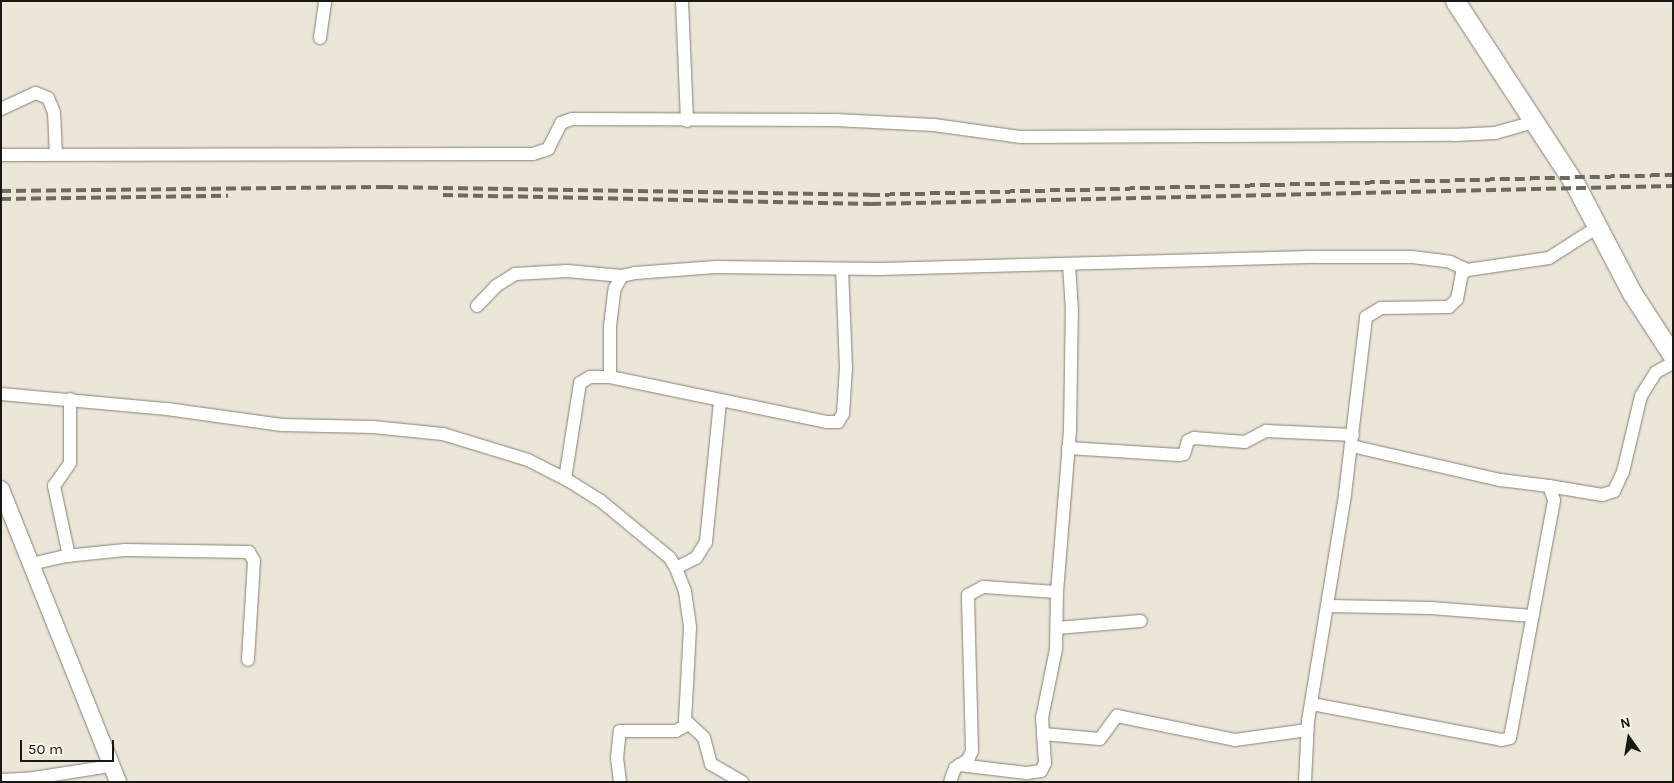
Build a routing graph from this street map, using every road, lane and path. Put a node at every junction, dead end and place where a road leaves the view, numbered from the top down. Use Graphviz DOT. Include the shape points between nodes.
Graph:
graph roads {
  1 [pos="325,1"];
  2 [pos="682,1"];
  3 [pos="1455,1"];
  4 [pos="320,38"];
  5 [pos="1,109"];
  6 [pos="687,120"];
  7 [pos="1534,122"];
  8 [pos="56,154"];
  9 [pos="1,155"];
  10 [pos="1596,228"];
  11 [pos="1069,265"];
  12 [pos="842,270"];
  13 [pos="1468,270"];
  14 [pos="622,276"];
  15 [pos="477,306"];
  16 [pos="1673,356"];
  17 [pos="1673,364"];
  18 [pos="610,377"];
  19 [pos="1,394"];
  20 [pos="70,400"];
  21 [pos="720,402"];
  22 [pos="1352,440"];
  23 [pos="1068,448"];
  24 [pos="565,479"];
  25 [pos="1549,486"];
  26 [pos="1,489"];
  27 [pos="69,556"];
  28 [pos="31,564"];
  29 [pos="676,568"];
  30 [pos="1057,592"];
  31 [pos="1328,606"];
  32 [pos="1533,616"];
  33 [pos="1141,621"];
  34 [pos="1057,628"];
  35 [pos="248,660"];
  36 [pos="1312,704"];
  37 [pos="687,725"];
  38 [pos="1307,730"];
  39 [pos="1043,734"];
  40 [pos="959,765"];
  41 [pos="111,766"];
  42 [pos="1,780"];
  43 [pos="118,782"];
  44 [pos="620,782"];
  45 [pos="742,782"];
  46 [pos="950,782"];
  47 [pos="1305,782"];
  1 -- 4 [label="street"];
  2 -- 6 [label="street"];
  3 -- 7 [label="main road"];
  5 -- 8 [label="street" via="36,93 48,98 54,112"];
  6 -- 7 [label="street" via="914,124 1021,137 1454,135 1495,133"];
  6 -- 8 [label="street" via="572,119 562,123 548,149 533,154"];
  7 -- 10 [label="main road" via="1576,186"];
  8 -- 9 [label="street"];
  10 -- 13 [label="street" via="1549,258"];
  10 -- 16 [label="main road" via="1632,294"];
  11 -- 12 [label="street"];
  11 -- 13 [label="street" via="1412,257 1450,262"];
  11 -- 23 [label="street" via="1072,320"];
  12 -- 14 [label="street" via="716,268"];
  12 -- 21 [label="street" via="846,329 842,419 827,422"];
  13 -- 22 [label="street" via="1462,274 1457,299 1449,307 1381,308 1366,317"];
  14 -- 15 [label="street" via="566,271 515,274 496,286"];
  14 -- 18 [label="street" via="612,303"];
  17 -- 25 [label="street" via="1656,372 1641,396 1623,472 1614,491 1602,494"];
  18 -- 21 [label="street"];
  18 -- 24 [label="street" via="590,377 580,383"];
  19 -- 20 [label="street"];
  20 -- 24 [label="street" via="282,425 373,427 443,434 528,460"];
  20 -- 27 [label="street" via="70,463 54,486"];
  21 -- 29 [label="street" via="706,542 696,558"];
  22 -- 23 [label="street" via="1266,431 1245,442 1194,438 1188,441 1184,454 1179,456"];
  22 -- 25 [label="street" via="1500,480"];
  22 -- 31 [label="street"];
  23 -- 30 [label="street"];
  24 -- 29 [label="street" via="601,501 670,558"];
  25 -- 32 [label="street" via="1554,500"];
  26 -- 28 [label="street"];
  27 -- 28 [label="street"];
  27 -- 35 [label="street" via="126,550 249,552 254,561"];
  28 -- 41 [label="street"];
  29 -- 37 [label="street" via="686,592 690,628 683,708"];
  30 -- 34 [label="street"];
  30 -- 40 [label="street" via="983,587 968,595 972,751 968,760"];
  31 -- 32 [label="street" via="1431,608"];
  31 -- 36 [label="street"];
  32 -- 36 [label="street" via="1507,739"];
  33 -- 34 [label="street"];
  34 -- 39 [label="street" via="1049,695 1042,718"];
  36 -- 38 [label="street"];
  37 -- 44 [label="street" via="676,731 620,732 616,758"];
  37 -- 45 [label="street" via="704,738 711,764"];
  38 -- 39 [label="street" via="1235,740 1117,716 1100,739"];
  38 -- 47 [label="street"];
  39 -- 40 [label="street" via="1045,763 1037,772"];
  40 -- 46 [label="street"];
  41 -- 42 [label="street"];
  41 -- 43 [label="street"];
}
